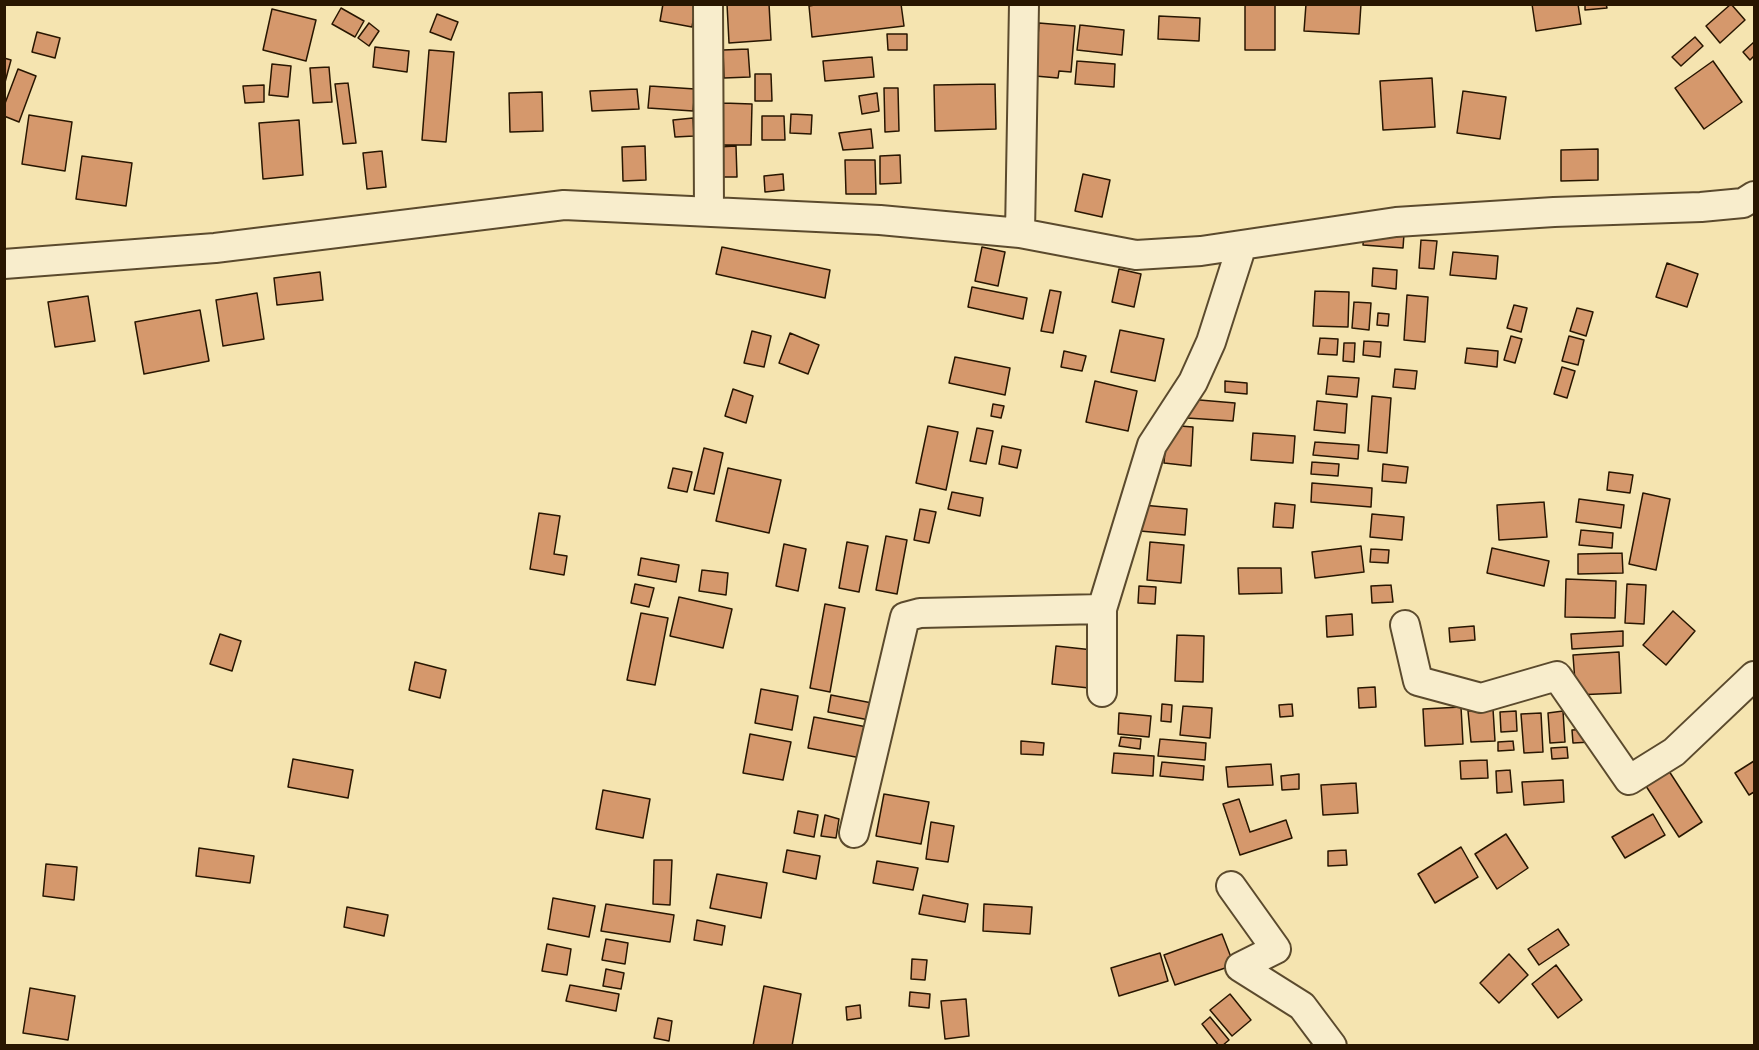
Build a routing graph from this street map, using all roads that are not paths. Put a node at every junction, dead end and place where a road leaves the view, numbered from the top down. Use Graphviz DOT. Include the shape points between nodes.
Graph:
graph roads {
  1 [pos="708,4"];
  2 [pos="1024,4"];
  3 [pos="1755,196"];
  4 [pos="709,211"];
  5 [pos="1020,233"];
  6 [pos="1242,245"];
  7 [pos="4,264"];
  8 [pos="1102,609"];
  9 [pos="1405,625"];
  10 [pos="1755,676"];
  11 [pos="1102,692"];
  12 [pos="854,833"];
  13 [pos="1232,886"];
  14 [pos="1332,1046"];
  1 -- 4 [label="street"];
  2 -- 5 [label="street"];
  3 -- 6 [label="street" via="1743,203 1701,207 1396,222"];
  4 -- 5 [label="street" via="880,220"];
  4 -- 7 [label="street" via="564,205 215,248"];
  5 -- 6 [label="street" via="1136,255"];
  6 -- 8 [label="street" via="1211,342 1193,382 1152,445"];
  8 -- 11 [label="street"];
  8 -- 12 [label="street" via="920,613 905,617"];
  9 -- 10 [label="street" via="1418,681 1481,698 1557,676 1629,780 1674,752"];
  13 -- 14 [label="street" via="1276,949 1240,967 1302,1006"];
}
